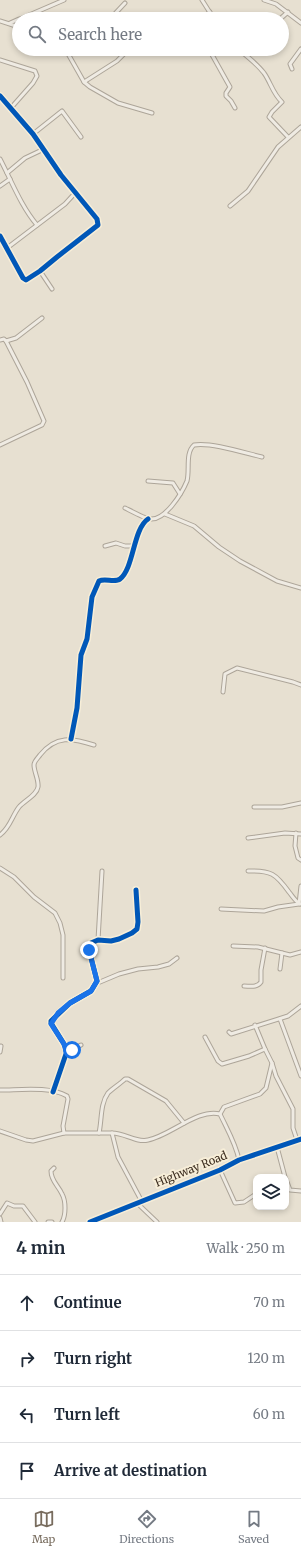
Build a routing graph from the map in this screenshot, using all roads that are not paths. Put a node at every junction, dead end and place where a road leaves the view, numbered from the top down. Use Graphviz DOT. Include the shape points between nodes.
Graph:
graph roads {
  1 [pos="64,0"];
  2 [pos="202,0"];
  3 [pos="264,0"];
  4 [pos="53,2"];
  5 [pos="125,3"];
  6 [pos="33,12"];
  7 [pos="117,12"];
  8 [pos="210,12"];
  9 [pos="288,12"];
  10 [pos="289,13"];
  11 [pos="0,21"];
  12 [pos="10,23"];
  13 [pos="301,23"];
  14 [pos="301,49"];
  15 [pos="69,56"];
  16 [pos="122,56"];
  17 [pos="213,56"];
  18 [pos="247,56"];
  19 [pos="0,60"];
  20 [pos="292,69"];
  21 [pos="84,82"];
  22 [pos="0,96"];
  23 [pos="235,108"];
  24 [pos="10,109"];
  25 [pos="152,113"];
  26 [pos="301,127"];
  27 [pos="33,134"];
  28 [pos="81,137"];
  29 [pos="288,137"];
  30 [pos="44,149"];
  31 [pos="0,159"];
  32 [pos="7,172"];
  33 [pos="10,179"];
  34 [pos="0,186"];
  35 [pos="76,192"];
  36 [pos="230,206"];
  37 [pos="37,225"];
  38 [pos="0,236"];
  39 [pos="1,243"];
  40 [pos="7,248"];
  41 [pos="40,271"];
  42 [pos="52,289"];
  43 [pos="42,318"];
  44 [pos="0,340"];
  45 [pos="6,341"];
  46 [pos="0,444"];
  47 [pos="262,458"];
  48 [pos="148,481"];
  49 [pos="180,494"];
  50 [pos="125,508"];
  51 [pos="165,514"];
  52 [pos="148,519"];
  53 [pos="105,546"];
  54 [pos="135,546"];
  55 [pos="301,588"];
  56 [pos="301,685"];
  57 [pos="223,692"];
  58 [pos="71,739"];
  59 [pos="94,745"];
  60 [pos="301,803"];
  61 [pos="254,807"];
  62 [pos="296,834"];
  63 [pos="301,834"];
  64 [pos="0,835"];
  65 [pos="248,838"];
  66 [pos="301,860"];
  67 [pos="0,868"];
  68 [pos="102,871"];
  69 [pos="248,871"];
  70 [pos="301,886"];
  71 [pos="136,890"];
  72 [pos="300,904"];
  73 [pos="221,909"];
  74 [pos="98,940"];
  75 [pos="233,946"];
  76 [pos="264,948"];
  77 [pos="301,952"];
  78 [pos="282,953"];
  79 [pos="177,958"];
  80 [pos="280,969"];
  81 [pos="63,978"];
  82 [pos="97,981"];
  83 [pos="244,986"];
  84 [pos="301,1006"];
  85 [pos="280,1019"];
  86 [pos="255,1025"];
  87 [pos="228,1032"];
  88 [pos="205,1037"];
  89 [pos="81,1045"];
  90 [pos="1,1046"];
  91 [pos="265,1049"];
  92 [pos="66,1051"];
  93 [pos="0,1052"];
  94 [pos="272,1062"];
  95 [pos="301,1076"];
  96 [pos="0,1090"];
  97 [pos="53,1092"];
  98 [pos="220,1114"];
  99 [pos="184,1123"];
  100 [pos="0,1131"];
  101 [pos="64,1133"];
  102 [pos="99,1133"];
  103 [pos="112,1133"];
  104 [pos="299,1140"];
  105 [pos="277,1147"];
  106 [pos="239,1160"];
  107 [pos="54,1168"];
  108 [pos="220,1170"];
  109 [pos="285,1174"];
  110 [pos="289,1187"];
  111 [pos="301,1191"];
  112 [pos="253,1196"];
  113 [pos="141,1200"];
  114 [pos="0,1217"];
  115 [pos="1,1222"];
  116 [pos="35,1222"];
  117 [pos="48,1222"];
  118 [pos="52,1222"];
  119 [pos="62,1222"];
  120 [pos="90,1222"];
  121 [pos="156,1222"];
  1 -- 4 [label="street"];
  2 -- 8 [label="street"];
  3 -- 9 [label="street"];
  4 -- 6 [label="street"];
  5 -- 7 [label="street"];
  10 -- 13 [label="street"];
  11 -- 12 [label="street"];
  14 -- 20 [label="street" via="290,64"];
  15 -- 21 [label="street"];
  16 -- 21 [label="street"];
  17 -- 23 [label="street" via="230,87 226,96"];
  18 -- 29 [label="street" via="265,74 271,88 282,102 268,117"];
  19 -- 24 [label="street" via="35,71 37,76"];
  21 -- 25 [label="street" via="118,103"];
  22 -- 24 [label="street"];
  24 -- 27 [label="street"];
  26 -- 29 [label="street"];
  27 -- 28 [label="street" via="62,111"];
  27 -- 30 [label="street"];
  29 -- 36 [label="street" via="278,147 248,191"];
  30 -- 32 [label="street" via="25,158"];
  30 -- 35 [label="street"];
  31 -- 32 [label="street"];
  32 -- 33 [label="street"];
  33 -- 34 [label="street"];
  33 -- 37 [label="street" via="23,206"];
  35 -- 37 [label="street" via="65,204"];
  35 -- 41 [label="street" via="97,219 98,225"];
  37 -- 40 [label="street"];
  38 -- 39 [label="street"];
  39 -- 40 [label="street"];
  40 -- 41 [label="street" via="23,278 29,279"];
  41 -- 42 [label="street"];
  43 -- 45 [label="street" via="16,338"];
  44 -- 45 [label="street"];
  45 -- 46 [label="street" via="28,382 44,421 42,425"];
  47 -- 49 [label="street" via="212,446 194,445 190,450 186,481"];
  48 -- 49 [label="street" via="173,484"];
  49 -- 51 [label="street"];
  50 -- 52 [label="street"];
  51 -- 52 [label="street"];
  51 -- 55 [label="street" via="194,526 240,561 277,581"];
  52 -- 54 [label="street" via="141,525"];
  53 -- 54 [label="street" via="116,543"];
  54 -- 58 [label="street" via="120,579 102,579 94,588"];
  56 -- 57 [label="street" via="237,668 225,674"];
  58 -- 59 [label="street"];
  58 -- 64 [label="street" via="54,743 36,760 34,765 38,787"];
  60 -- 61 [label="street" via="282,807"];
  62 -- 63 [label="street"];
  62 -- 65 [label="street"];
  62 -- 66 [label="street" via="295,846"];
  67 -- 81 [label="street" via="14,876 34,897 55,913 63,935"];
  68 -- 74 [label="street"];
  69 -- 72 [label="street" via="277,876"];
  70 -- 72 [label="street"];
  71 -- 74 [label="street" via="137,929 119,939"];
  72 -- 73 [label="street" via="264,911"];
  74 -- 82 [label="street" via="91,943 89,950"];
  75 -- 76 [label="street"];
  76 -- 78 [label="street"];
  76 -- 83 [label="street" via="260,970 261,982 258,985"];
  77 -- 78 [label="street"];
  78 -- 80 [label="street"];
  79 -- 82 [label="street" via="169,964 138,969"];
  82 -- 92 [label="street" via="91,991 70,1003 51,1021"];
  84 -- 85 [label="street"];
  85 -- 86 [label="street"];
  85 -- 95 [label="street"];
  86 -- 87 [label="street" via="231,1034"];
  86 -- 91 [label="street"];
  88 -- 91 [label="street" via="222,1064"];
  89 -- 92 [label="street"];
  90 -- 93 [label="street"];
  91 -- 94 [label="street"];
  92 -- 97 [label="street"];
  94 -- 98 [label="street" via="266,1088 260,1094 224,1107"];
  94 -- 104 [label="street" via="276,1076 293,1109 294,1128"];
  96 -- 97 [label="street" via="34,1089"];
  97 -- 101 [label="street" via="68,1098"];
  98 -- 99 [label="street" via="201,1115"];
  98 -- 106 [label="street"];
  99 -- 102 [label="street" via="166,1101 125,1079 104,1100"];
  99 -- 103 [label="street" via="171,1132 147,1141"];
  100 -- 101 [label="street" via="33,1141"];
  101 -- 102 [label="street"];
  102 -- 103 [label="street"];
  103 -- 113 [label="street" via="118,1157"];
  104 -- 105 [label="street, Highway Road"];
  105 -- 106 [label="street, Highway Road"];
  105 -- 109 [label="street"];
  106 -- 108 [label="street, Highway Road"];
  107 -- 119 [label="street" via="51,1171 53,1180 63,1195 65,1217"];
  108 -- 112 [label="street" via="235,1203 244,1202"];
  108 -- 113 [label="street, Highway Road"];
  110 -- 111 [label="street" via="290,1190"];
  113 -- 120 [label="street, Highway Road"];
  113 -- 121 [label="street" via="138,1204 140,1207"];
  114 -- 115 [label="street"];
  114 -- 116 [label="street" via="7,1203 23,1206"];
  117 -- 118 [label="street"];
}
